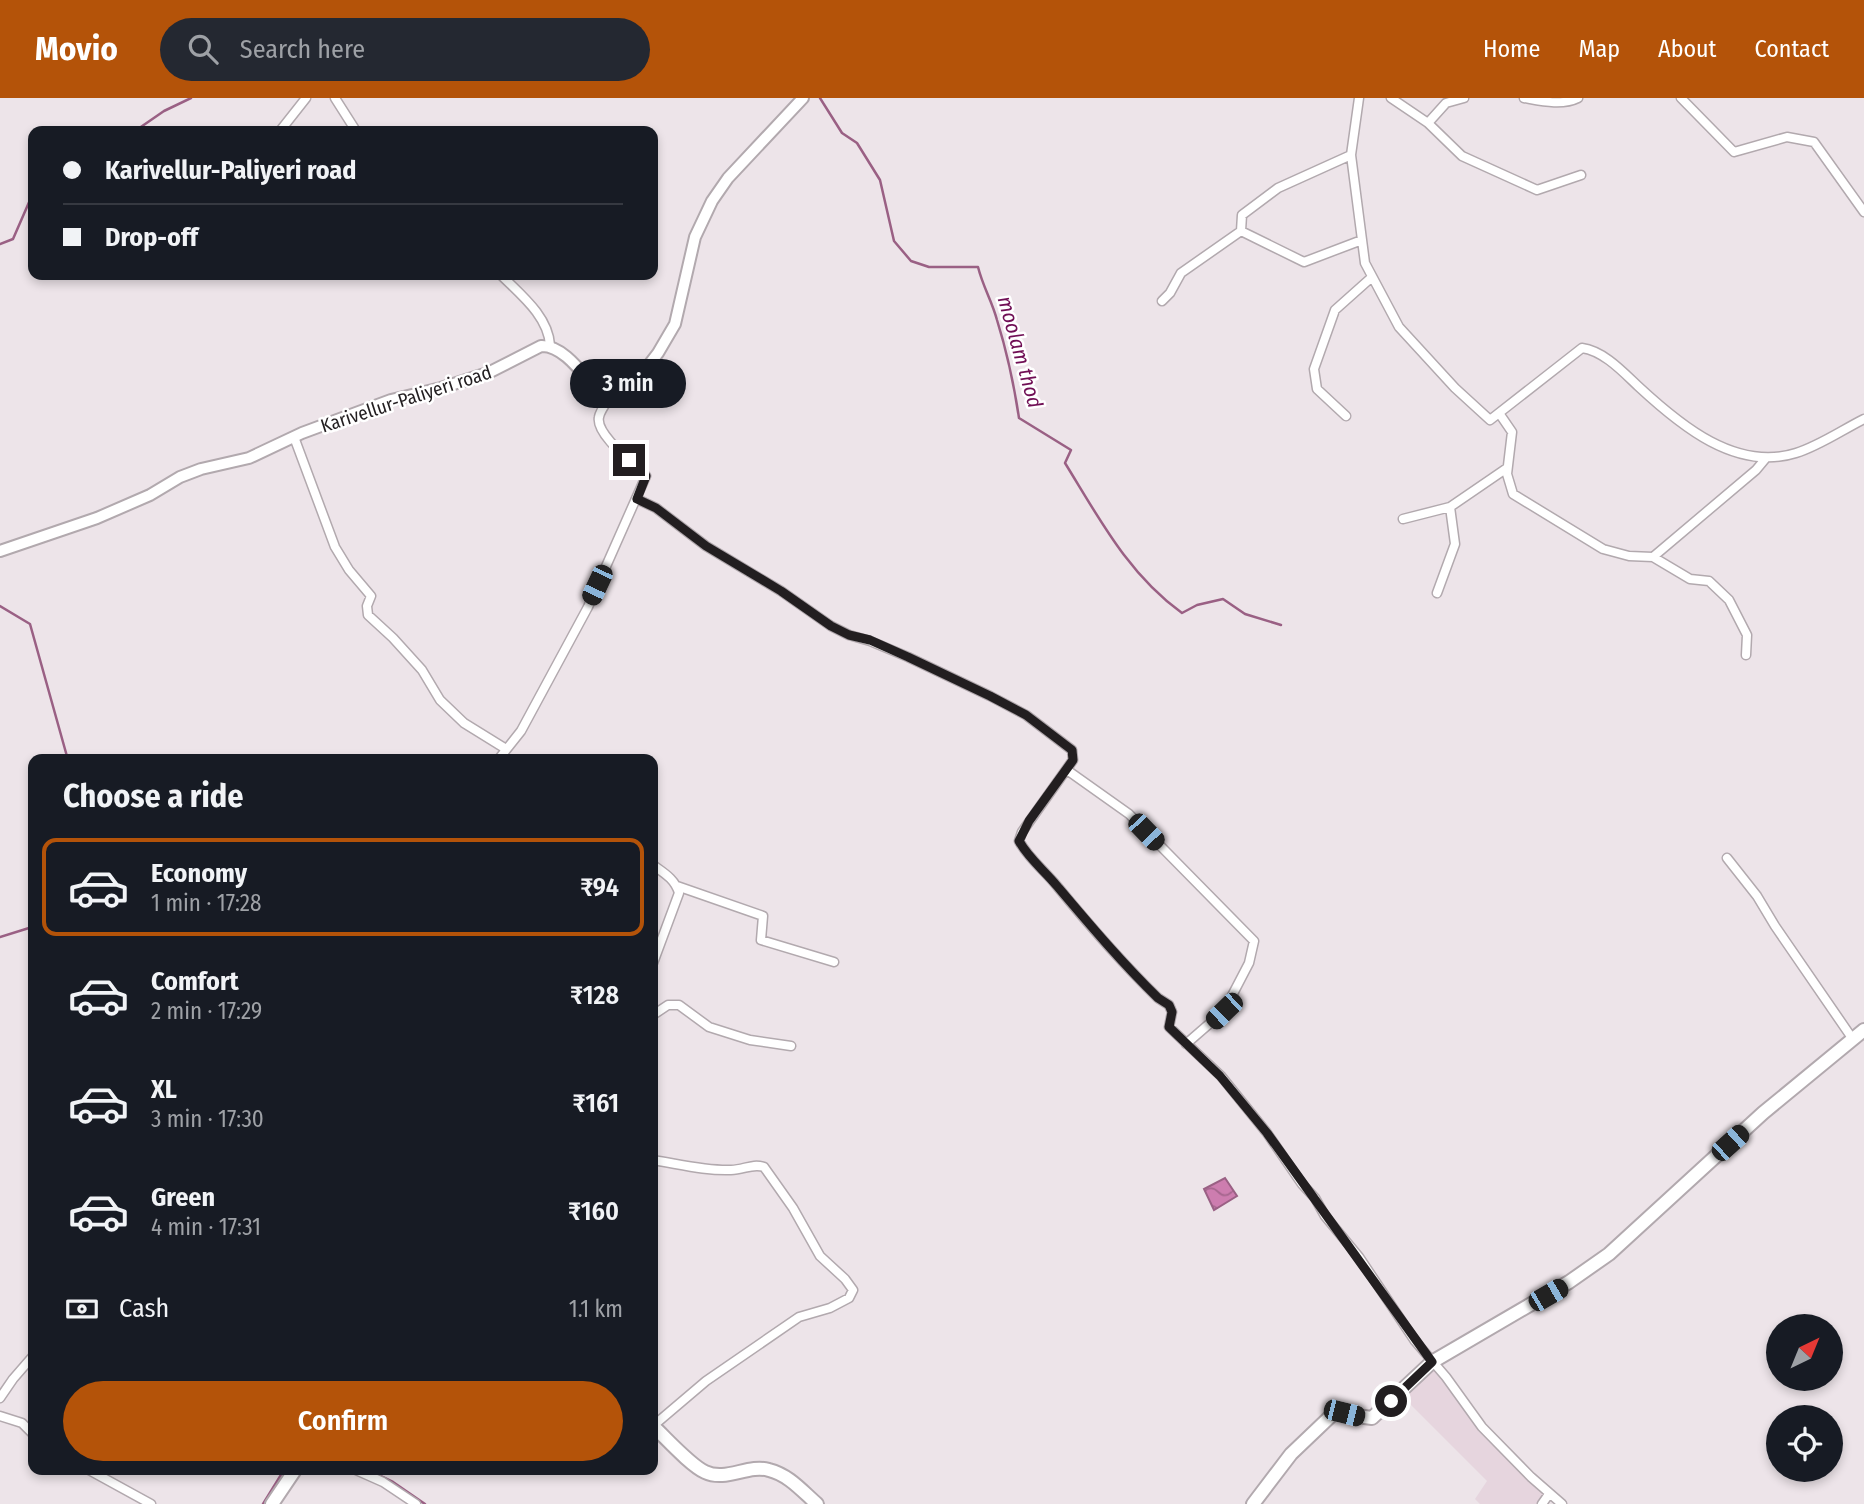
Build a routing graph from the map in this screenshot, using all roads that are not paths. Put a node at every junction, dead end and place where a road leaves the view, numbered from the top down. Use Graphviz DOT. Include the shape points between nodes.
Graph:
graph roads {
  1 [pos="306,98"];
  2 [pos="335,98"];
  3 [pos="803,98"];
  4 [pos="1359,98"];
  5 [pos="1391,98"];
  6 [pos="1464,98"];
  7 [pos="1524,98"];
  8 [pos="1578,98"];
  9 [pos="1681,98"];
  10 [pos="1427,123"];
  11 [pos="284,126"];
  12 [pos="353,126"];
  13 [pos="1351,155"];
  14 [pos="1581,175"];
  15 [pos="1864,212"];
  16 [pos="1241,231"];
  17 [pos="1362,240"];
  18 [pos="1373,277"];
  19 [pos="506,280"];
  20 [pos="1162,301"];
  21 [pos="550,345"];
  22 [pos="610,397"];
  23 [pos="1499,413"];
  24 [pos="1346,416"];
  25 [pos="1864,419"];
  26 [pos="294,437"];
  27 [pos="1766,458"];
  28 [pos="1507,468"];
  29 [pos="637,499"];
  30 [pos="1450,507"];
  31 [pos="1403,519"];
  32 [pos="0,551"];
  33 [pos="1653,556"];
  34 [pos="1437,593"];
  35 [pos="1746,655"];
  36 [pos="506,749"];
  37 [pos="502,754"];
  38 [pos="1067,770"];
  39 [pos="1727,858"];
  40 [pos="658,869"];
  41 [pos="677,886"];
  42 [pos="658,950"];
  43 [pos="834,962"];
  44 [pos="658,1012"];
  45 [pos="1864,1030"];
  46 [pos="1852,1038"];
  47 [pos="1186,1044"];
  48 [pos="791,1045"];
  49 [pos="658,1161"];
  50 [pos="28,1361"];
  51 [pos="1432,1362"];
  52 [pos="0,1398"];
  53 [pos="0,1416"];
  54 [pos="658,1422"];
  55 [pos="28,1429"];
  56 [pos="658,1430"];
  57 [pos="98,1475"];
  58 [pos="292,1475"];
  59 [pos="367,1475"];
  60 [pos="1549,1494"];
  61 [pos="276,1503"];
  62 [pos="151,1504"];
  63 [pos="416,1504"];
  64 [pos="817,1504"];
  65 [pos="1253,1504"];
  66 [pos="1542,1504"];
  67 [pos="1562,1504"];
  1 -- 11 [label="street"];
  2 -- 12 [label="street"];
  3 -- 22 [label="street" via="712,201 695,237 675,324 638,379 624,393"];
  4 -- 13 [label="street"];
  5 -- 10 [label="street"];
  6 -- 10 [label="street" via="1446,103"];
  7 -- 8 [label="street" via="1547,103"];
  9 -- 15 [label="street" via="1734,152 1787,137 1814,142"];
  10 -- 14 [label="street" via="1462,156 1537,190"];
  13 -- 16 [label="street" via="1278,188 1242,215"];
  13 -- 17 [label="street"];
  16 -- 17 [label="street" via="1304,262"];
  16 -- 20 [label="street" via="1181,273"];
  17 -- 18 [label="street" via="1365,263"];
  18 -- 23 [label="street" via="1399,327 1455,388 1490,420"];
  18 -- 24 [label="street" via="1335,310 1314,369 1317,389"];
  19 -- 21 [label="street" via="549,330"];
  21 -- 22 [label="street" via="601,394"];
  21 -- 26 [label="street, Karivellur-Paliyeri road" via="488,373 391,400"];
  22 -- 29 [label="street" via="599,425 646,476"];
  23 -- 27 [label="street" via="1582,348 1593,349 1710,443"];
  23 -- 28 [label="street" via="1512,432"];
  25 -- 27 [label="street" via="1796,453"];
  26 -- 32 [label="street, Karivellur-Paliyeri road" via="249,458 180,477 97,517"];
  26 -- 36 [label="street" via="335,547 371,597 368,615 422,670 440,700 464,723"];
  27 -- 33 [label="street"];
  28 -- 30 [label="street"];
  28 -- 33 [label="street" via="1513,494 1603,549"];
  29 -- 36 [label="street" via="587,607 521,732"];
  29 -- 38 [label="street" via="831,626 1026,715 1072,750"];
  30 -- 31 [label="street"];
  30 -- 34 [label="street" via="1455,544"];
  33 -- 35 [label="street" via="1690,579 1709,581 1728,600 1747,635"];
  36 -- 37 [label="street"];
  38 -- 47 [label="street" via="1019,841 1102,941 1169,1005 1169,1027"];
  38 -- 47 [label="street" via="1129,814 1254,942 1249,963 1224,1011"];
  39 -- 46 [label="street"];
  40 -- 41 [label="street"];
  41 -- 42 [label="street" via="679,893"];
  41 -- 43 [label="street" via="763,915 761,940"];
  44 -- 48 [label="street" via="678,1005 709,1027 750,1040"];
  45 -- 46 [label="main road"];
  46 -- 51 [label="main road" via="1763,1112 1609,1254"];
  47 -- 51 [label="street" via="1220,1076 1267,1133"];
  49 -- 54 [label="street" via="708,1170 764,1167 820,1256 853,1290 849,1298 830,1308 799,1317 706,1381"];
  50 -- 52 [label="street"];
  51 -- 60 [label="street" via="1482,1427"];
  51 -- 65 [label="main road" via="1372,1418 1334,1413 1291,1454"];
  53 -- 55 [label="street"];
  56 -- 64 [label="main road" via="705,1472 722,1475 768,1469 786,1476"];
  57 -- 62 [label="street"];
  58 -- 61 [label="main road"];
  59 -- 63 [label="street"];
  60 -- 66 [label="street"];
  60 -- 67 [label="street"];
}
